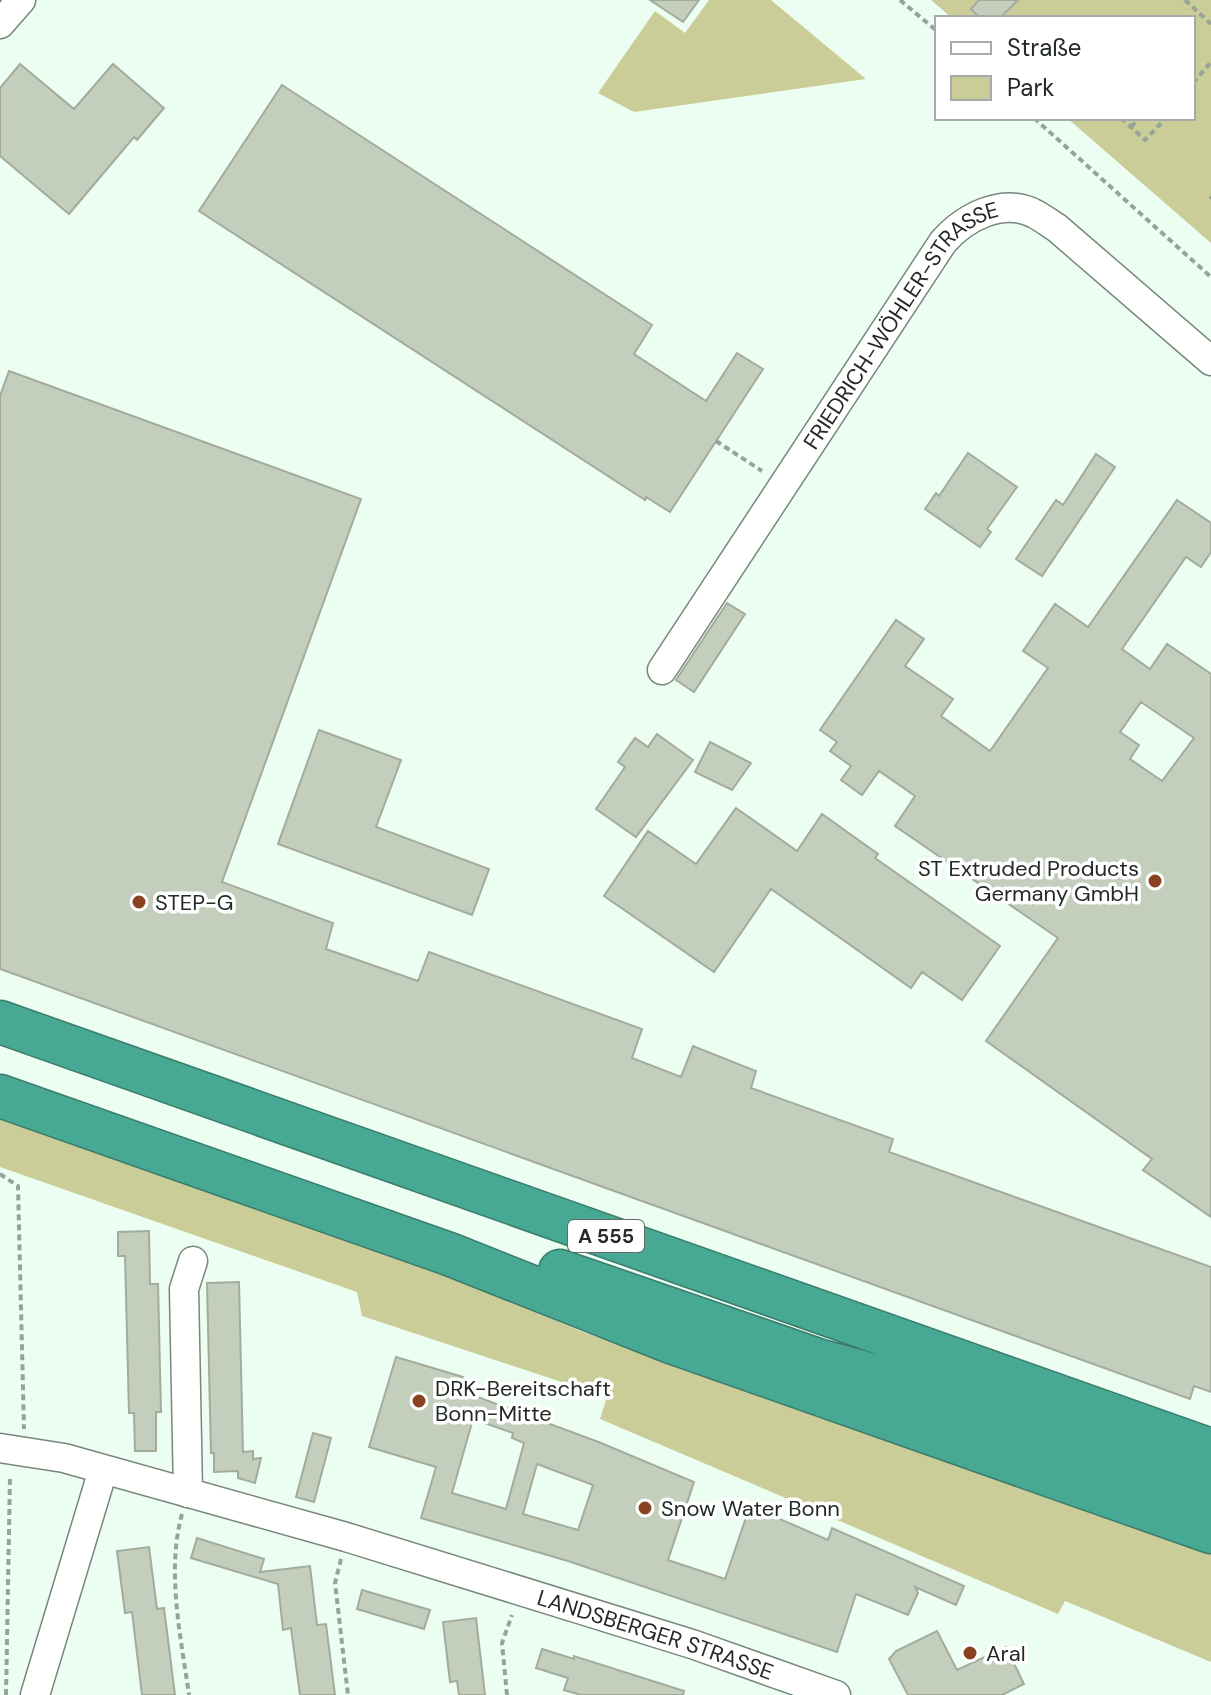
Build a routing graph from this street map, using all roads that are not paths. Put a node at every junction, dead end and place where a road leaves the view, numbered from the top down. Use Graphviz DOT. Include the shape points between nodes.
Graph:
graph roads {
  1 [pos="21,0"];
  2 [pos="0,24"];
  3 [pos="1211,361"];
  4 [pos="662,670"];
  5 [pos="0,1022"];
  6 [pos="0,1081"];
  7 [pos="0,1096"];
  8 [pos="193,1261"];
  9 [pos="821,1361"];
  10 [pos="11,1450"];
  11 [pos="1211,1450"];
  12 [pos="103,1470"];
  13 [pos="1211,1491"];
  14 [pos="188,1493"];
  15 [pos="1211,1514"];
  16 [pos="1211,1532"];
  17 [pos="35,1695"];
  18 [pos="836,1695"];
  1 -- 2 [label="street"];
  3 -- 4 [label="street, FRIEDRICH-WÖHLER-STRASSE" via="1033,213 1010,208 964,222 943,242"];
  5 -- 11 [label="highway, A 555"];
  6 -- 9 [label="highway, A 555" via="94,1108"];
  7 -- 16 [label="highway" via="449,1254 671,1342"];
  8 -- 14 [label="street" via="184,1289"];
  9 -- 13 [label="highway, A 555" via="910,1385"];
  9 -- 15 [label="highway" via="856,1381 1098,1467"];
  10 -- 12 [label="street, LANDSBERGER STRASSE"];
  12 -- 14 [label="street, LANDSBERGER STRASSE"];
  12 -- 17 [label="street"];
  14 -- 18 [label="street, LANDSBERGER STRASSE" via="521,1589"];
}
